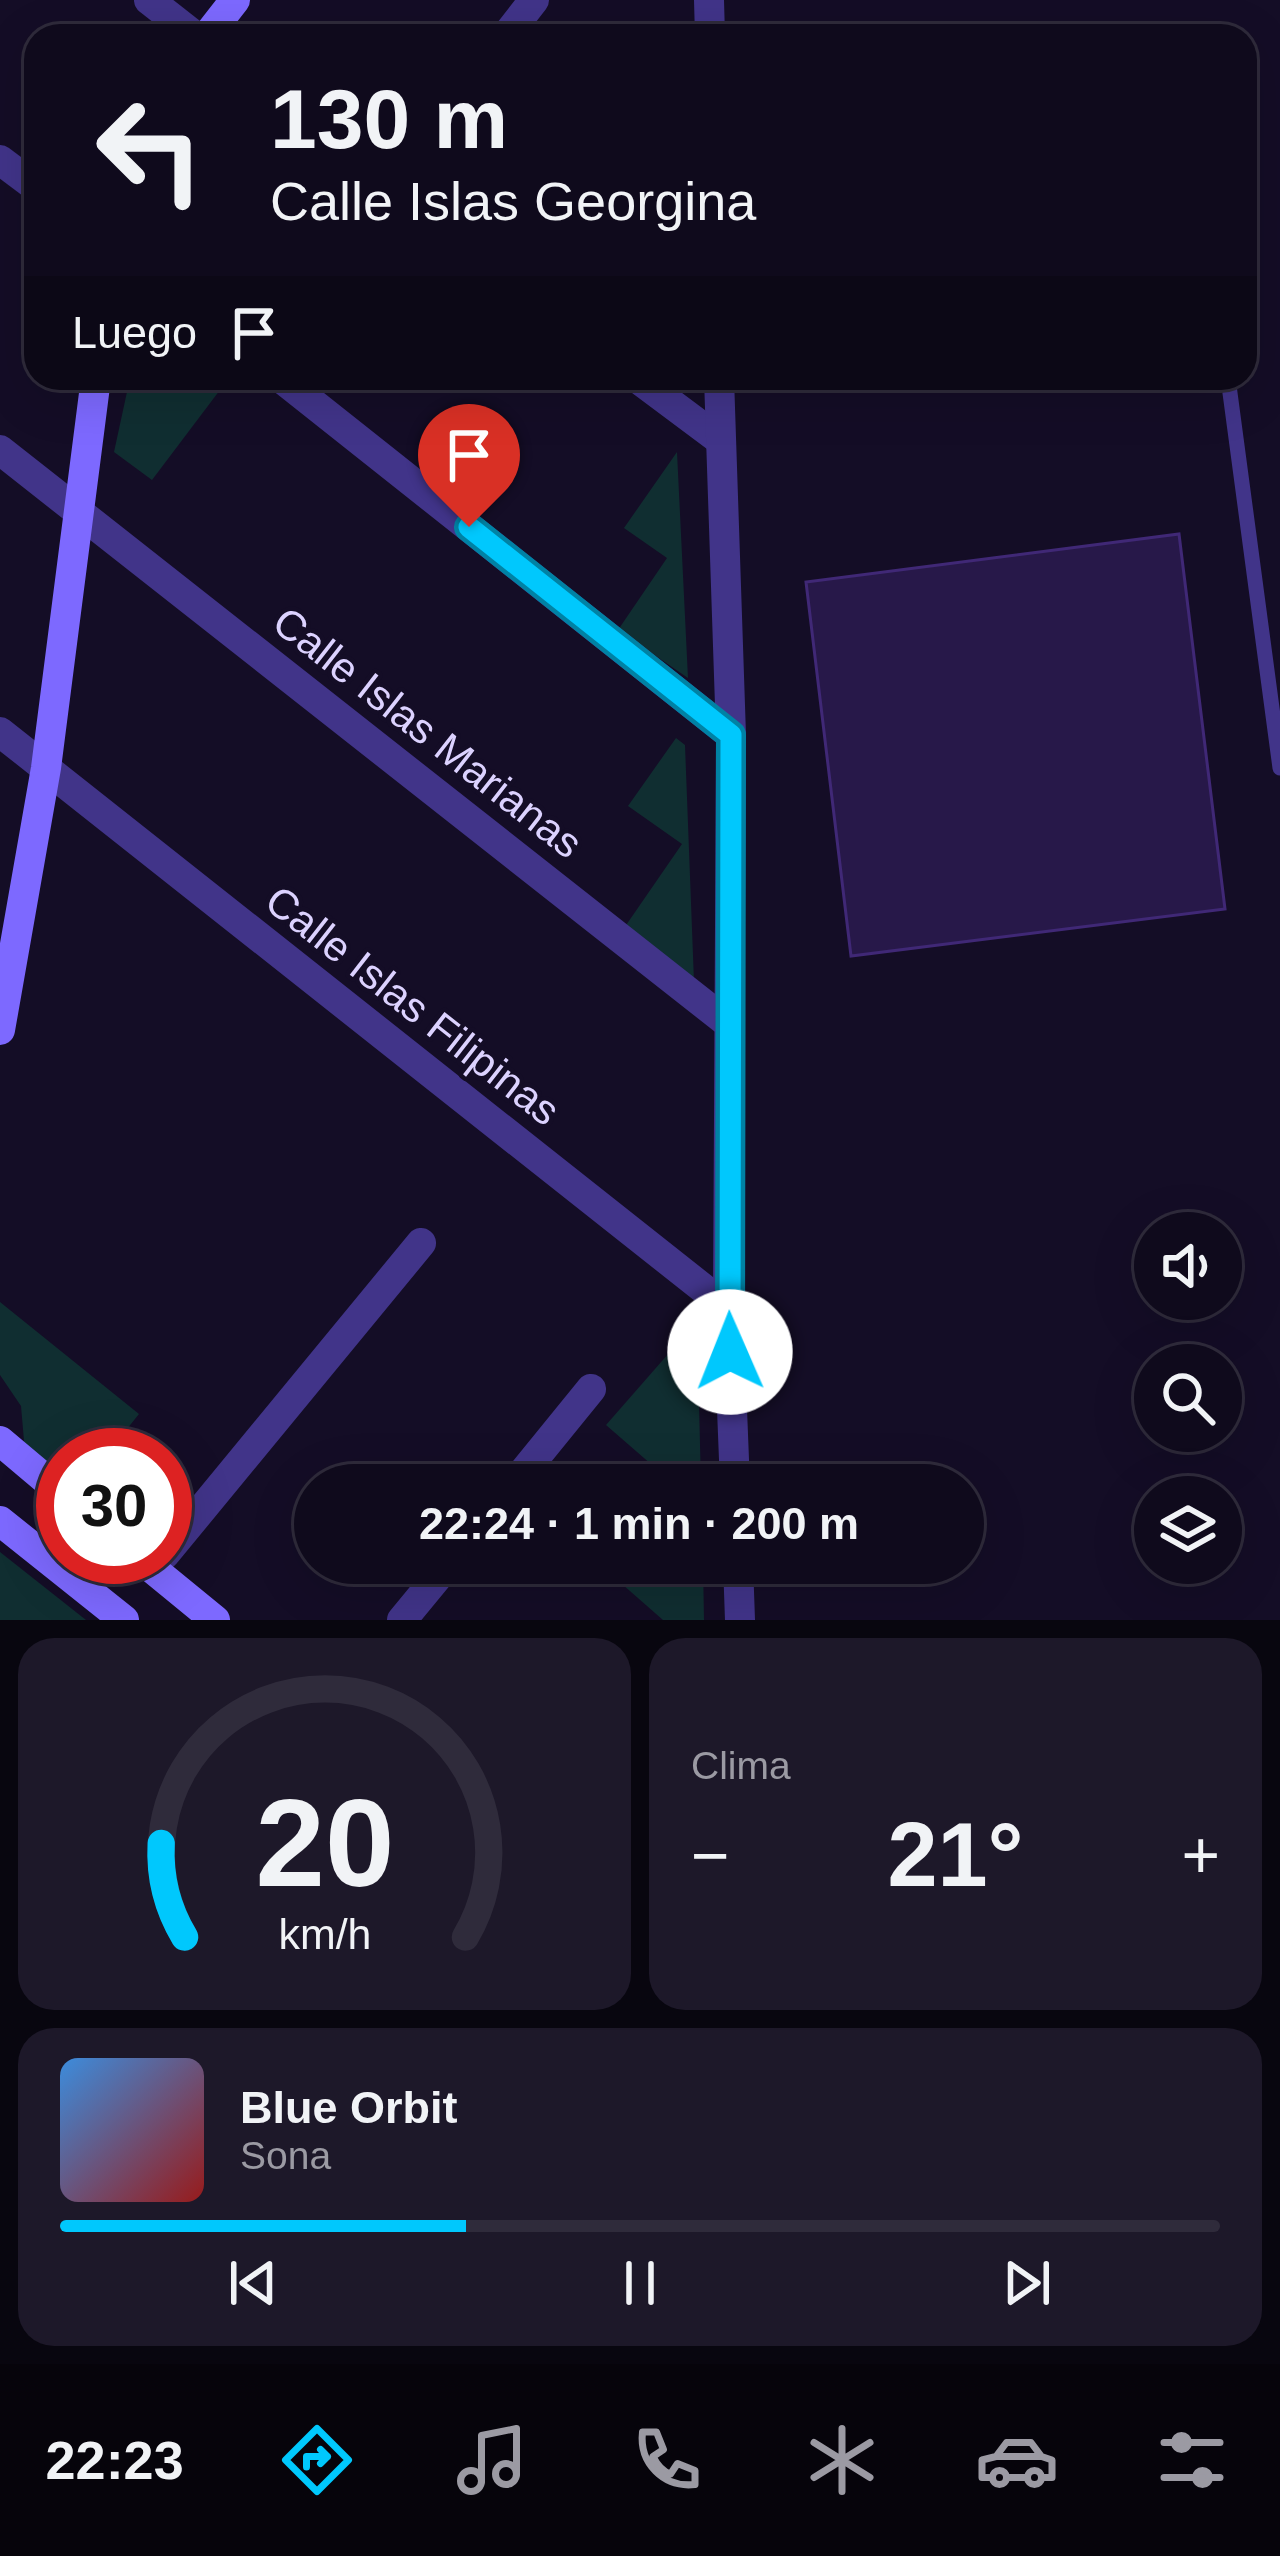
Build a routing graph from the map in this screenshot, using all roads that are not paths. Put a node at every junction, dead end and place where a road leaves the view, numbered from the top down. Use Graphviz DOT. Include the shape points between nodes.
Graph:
graph roads {
  1 [pos="149,0"];
  2 [pos="235,0"];
  3 [pos="534,0"];
  4 [pos="180,24"];
  5 [pos="216,24"];
  6 [pos="515,24"];
  7 [pos="94,390"];
  8 [pos="296,390"];
  9 [pos="653,390"];
  10 [pos="719,390"];
  11 [pos="1230,390"];
  12 [pos="720,440"];
  13 [pos="0,450"];
  14 [pos="75,506"];
  15 [pos="0,732"];
  16 [pos="731,735"];
  17 [pos="46,768"];
  18 [pos="1280,769"];
  19 [pos="728,1023"];
  20 [pos="0,1030"];
  21 [pos="421,1243"];
  22 [pos="728,1308"];
  23 [pos="591,1389"];
  24 [pos="0,1441"];
  25 [pos="529,1464"];
  26 [pos="734,1464"];
  27 [pos="36,1471"];
  28 [pos="192,1515"];
  29 [pos="0,1521"];
  30 [pos="180,1584"];
  31 [pos="432,1584"];
  32 [pos="739,1584"];
  33 [pos="124,1620"];
  34 [pos="215,1620"];
  35 [pos="403,1620"];
  36 [pos="740,1620"];
  1 -- 4 [label="street"];
  2 -- 5 [label="street"];
  3 -- 6 [label="street"];
  7 -- 14 [label="street"];
  8 -- 16 [label="street"];
  9 -- 12 [label="street"];
  10 -- 12 [label="street"];
  11 -- 18 [label="lane"];
  12 -- 16 [label="street"];
  13 -- 14 [label="street, Calle Islas Marianas"];
  14 -- 17 [label="street"];
  14 -- 19 [label="street, Calle Islas Marianas"];
  15 -- 17 [label="street, Calle Islas Filipinas"];
  16 -- 19 [label="street"];
  17 -- 20 [label="street"];
  17 -- 22 [label="street, Calle Islas Filipinas"];
  19 -- 22 [label="street"];
  21 -- 28 [label="street"];
  22 -- 26 [label="street"];
  23 -- 25 [label="street"];
  24 -- 27 [label="street"];
  29 -- 33 [label="street"];
  30 -- 34 [label="street"];
  31 -- 35 [label="street"];
  32 -- 36 [label="street"];
}
